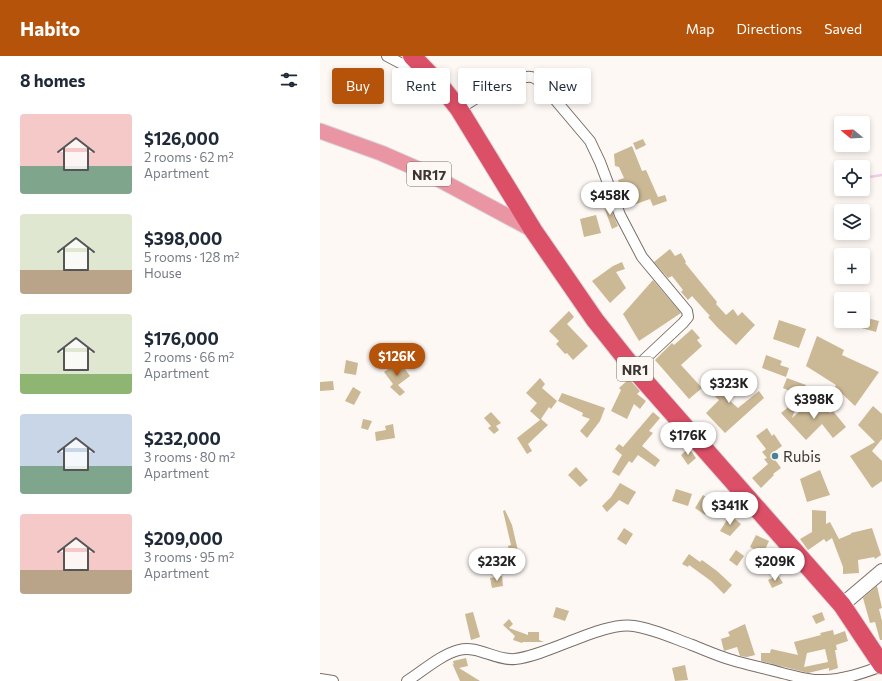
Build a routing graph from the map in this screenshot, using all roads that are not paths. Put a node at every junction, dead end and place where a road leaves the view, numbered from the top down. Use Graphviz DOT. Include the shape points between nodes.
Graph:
graph roads {
  1 [pos="387,56"];
  2 [pos="412,56"];
  3 [pos="409,68"];
  4 [pos="424,68"];
  5 [pos="450,98"];
  6 [pos="459,109"];
  7 [pos="320,131"];
  8 [pos="533,230"];
  9 [pos="634,369"];
  10 [pos="882,571"];
  11 [pos="842,605"];
  12 [pos="882,666"];
  13 [pos="320,679"];
  14 [pos="333,681"];
  15 [pos="407,681"];
  1 -- 3 [label="street"];
  2 -- 4 [label="highway, NR1"];
  5 -- 6 [label="highway, NR1"];
  6 -- 8 [label="highway, NR1"];
  6 -- 9 [label="street" via="506,83 527,77 535,78 590,141 631,238 642,257 687,311 688,316"];
  7 -- 8 [label="main road, NR17" via="421,170"];
  8 -- 9 [label="highway, NR1" via="574,291"];
  9 -- 11 [label="highway, NR1"];
  10 -- 11 [label="main road"];
  11 -- 12 [label="highway, NR1"];
  12 -- 15 [label="street" via="837,679 808,679 731,660 632,625 602,631 515,659 498,658 469,649 452,652"];
  13 -- 14 [label="street"];
}
